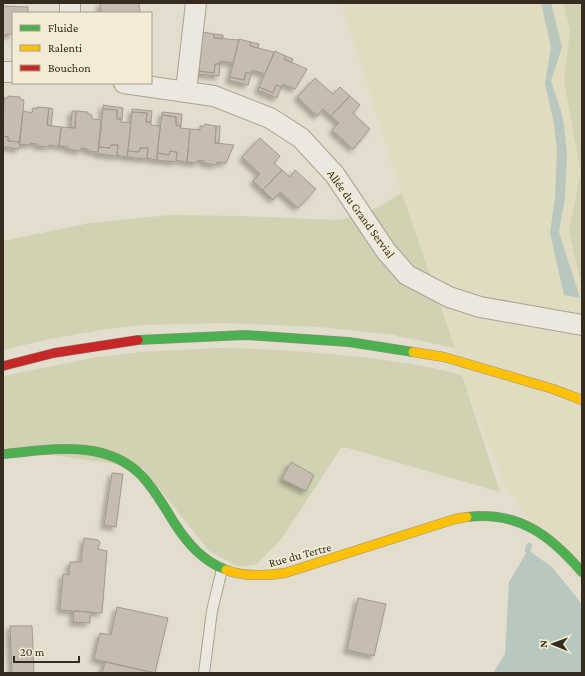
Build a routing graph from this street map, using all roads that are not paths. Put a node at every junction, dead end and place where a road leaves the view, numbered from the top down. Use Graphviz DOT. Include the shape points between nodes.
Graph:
graph roads {
  1 [pos="196,3"];
  2 [pos="132,84"];
  3 [pos="186,91"];
  4 [pos="582,325"];
  5 [pos="3,366"];
  6 [pos="582,400"];
  7 [pos="3,454"];
  8 [pos="222,569"];
  9 [pos="582,572"];
  10 [pos="204,673"];
  1 -- 3 [label="street"];
  2 -- 3 [label="street, Allée du Grand Servial"];
  3 -- 4 [label="street, Allée du Grand Servial" via="214,96 270,118 301,138 335,175 386,252 407,275 449,297 480,307"];
  5 -- 6 [label="street" via="54,353 142,339 252,336 349,342 444,357"];
  7 -- 8 [label="street, Rue du Tertre" via="84,449 117,458 148,481 188,542"];
  8 -- 9 [label="street, Rue du Tertre" via="254,577 270,576 455,519 487,516 508,519 534,528 561,548"];
  8 -- 10 [label="lane" via="212,611"];
}
